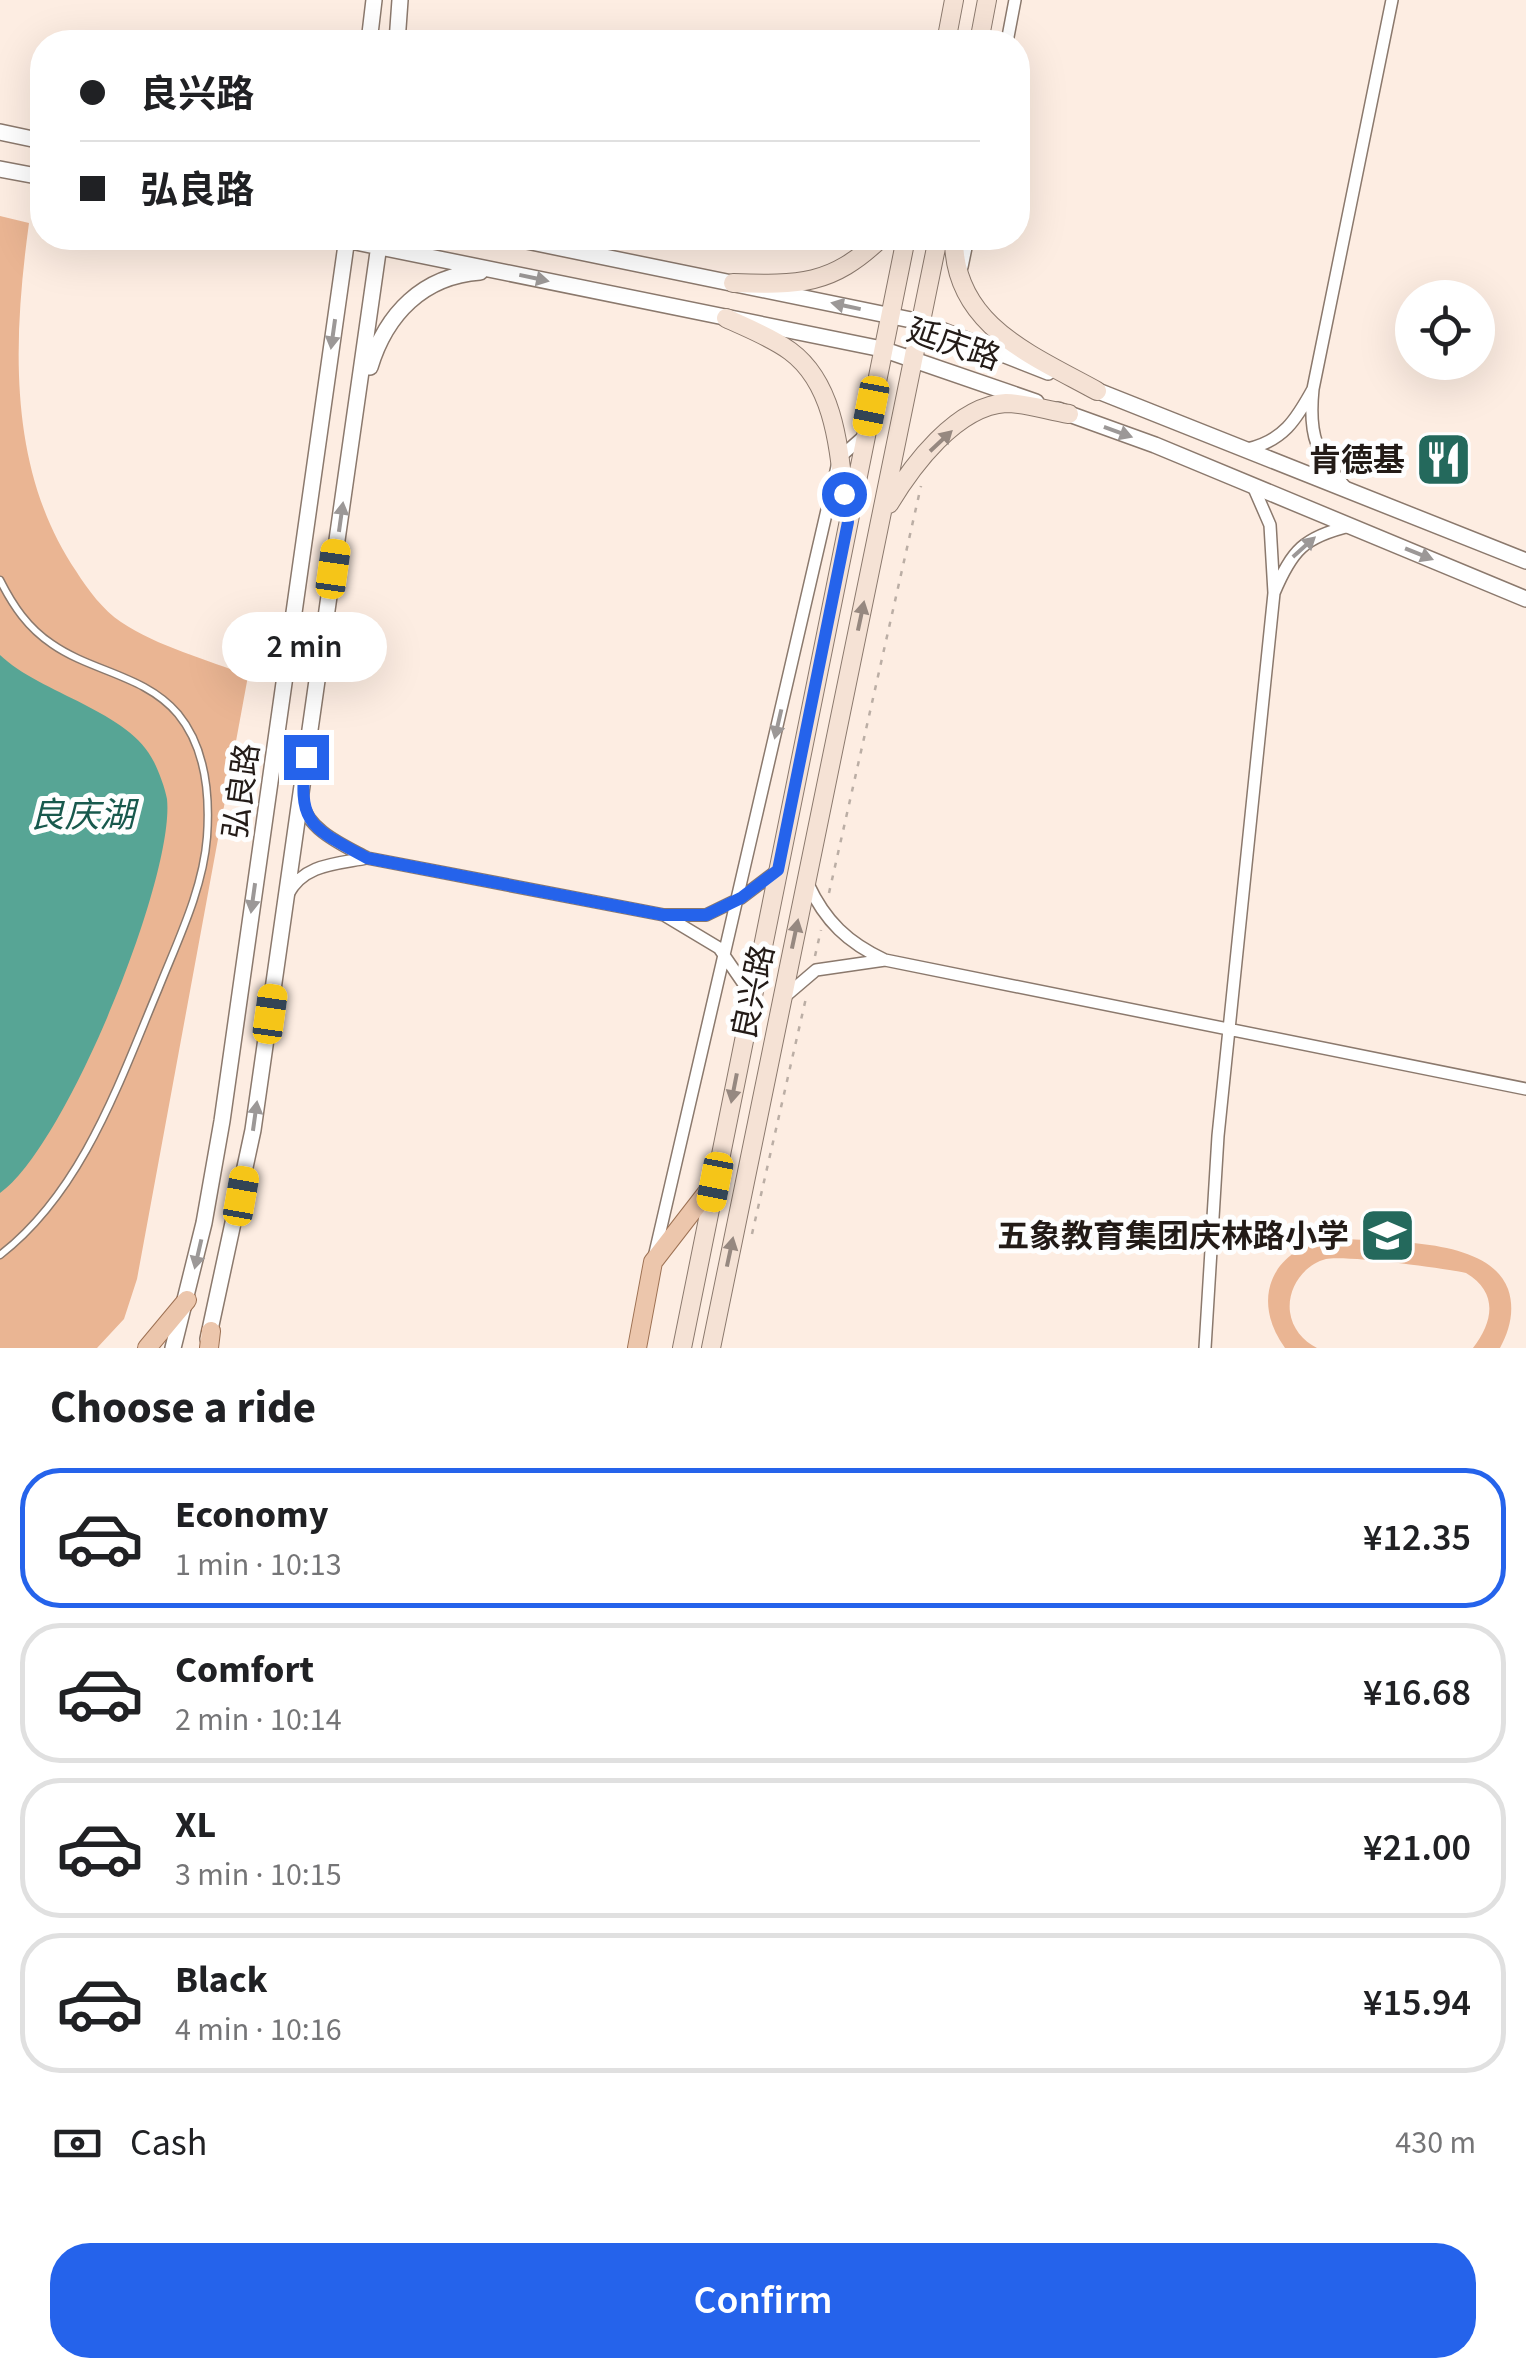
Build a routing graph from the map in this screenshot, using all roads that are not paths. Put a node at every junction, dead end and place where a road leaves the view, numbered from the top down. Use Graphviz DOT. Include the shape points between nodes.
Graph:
graph roads {
  1 [pos="374,0"];
  2 [pos="400,0"];
  3 [pos="954,0"];
  4 [pos="987,0"];
  5 [pos="1015,0"];
  6 [pos="1392,0"];
  7 [pos="370,30"];
  8 [pos="398,30"];
  9 [pos="948,30"];
  10 [pos="981,30"];
  11 [pos="1009,30"];
  12 [pos="0,132"];
  13 [pos="30,138"];
  14 [pos="0,169"];
  15 [pos="30,175"];
  16 [pos="341,250"];
  17 [pos="379,250"];
  18 [pos="413,250"];
  19 [pos="571,250"];
  20 [pos="867,250"];
  21 [pos="904,250"];
  22 [pos="936,250"];
  23 [pos="956,250"];
  24 [pos="965,250"];
  25 [pos="497,270"];
  26 [pos="960,276"];
  27 [pos="733,283"];
  28 [pos="890,315"];
  29 [pos="726,318"];
  30 [pos="921,322"];
  31 [pos="882,350"];
  32 [pos="914,358"];
  33 [pos="1314,389"];
  34 [pos="1098,391"];
  35 [pos="1069,414"];
  36 [pos="355,419"];
  37 [pos="865,435"];
  38 [pos="1247,450"];
  39 [pos="839,458"];
  40 [pos="1254,486"];
  41 [pos="1347,490"];
  42 [pos="881,517"];
  43 [pos="848,522"];
  44 [pos="1350,526"];
  45 [pos="1526,561"];
  46 [pos="0,580"];
  47 [pos="1274,593"];
  48 [pos="1526,599"];
  49 [pos="301,795"];
  50 [pos="367,858"];
  51 [pos="778,870"];
  52 [pos="806,881"];
  53 [pos="286,898"];
  54 [pos="737,900"];
  55 [pos="664,915"];
  56 [pos="724,954"];
  57 [pos="885,960"];
  58 [pos="752,997"];
  59 [pos="782,999"];
  60 [pos="1229,1029"];
  61 [pos="1526,1089"];
  62 [pos="715,1182"];
  63 [pos="0,1255"];
  64 [pos="652,1262"];
  65 [pos="187,1300"];
  66 [pos="208,1343"];
  67 [pos="146,1348"];
  68 [pos="173,1348"];
  69 [pos="638,1348"];
  70 [pos="682,1348"];
  71 [pos="711,1348"];
  72 [pos="1204,1348"];
  1 -- 7 [label="street"];
  2 -- 8 [label="street"];
  3 -- 9 [label="main road"];
  4 -- 10 [label="main road"];
  5 -- 11 [label="street"];
  6 -- 33 [label="street"];
  12 -- 13 [label="street"];
  14 -- 15 [label="street"];
  16 -- 65 [label="street, 弘良路, one-way" via="222,1121"];
  17 -- 36 [label="street, 弘良路"];
  18 -- 25 [label="street, 延庆路"];
  19 -- 27 [label="street, 延庆路"];
  20 -- 27 [label="main road" via="824,278 790,285"];
  21 -- 28 [label="main road, 良兴路"];
  22 -- 30 [label="main road, 良兴路"];
  23 -- 26 [label="main road"];
  24 -- 26 [label="street"];
  25 -- 29 [label="street, 延庆路, one-way"];
  25 -- 36 [label="street" via="441,280 401,307 377,344"];
  26 -- 34 [label="main road" via="984,322"];
  28 -- 27 [label="street, 延庆路, one-way"];
  28 -- 30 [label="street, 延庆路"];
  28 -- 31 [label="main road, 良兴路"];
  29 -- 31 [label="street, 延庆路"];
  29 -- 39 [label="main road" via="790,351 809,370 822,391"];
  30 -- 32 [label="main road, 良兴路"];
  30 -- 34 [label="street, 延庆路"];
  31 -- 32 [label="street, 延庆路"];
  31 -- 37 [label="main road, 良兴路"];
  32 -- 35 [label="street, 延庆路"];
  32 -- 42 [label="main road, 良兴路"];
  33 -- 38 [label="street" via="1285,432"];
  33 -- 41 [label="street" via="1314,441"];
  34 -- 38 [label="street, 延庆路"];
  35 -- 40 [label="street, 延庆路, one-way"];
  42 -- 35 [label="main road, one-way" via="905,478 966,418 1005,403"];
  49 -- 36 [label="street, 弘良路, one-way"];
  37 -- 39 [label="street"];
  37 -- 43 [label="main road, 良兴路"];
  38 -- 41 [label="street, 延庆路"];
  39 -- 43 [label="main road"];
  39 -- 54 [label="street, one-way"];
  40 -- 44 [label="street, 延庆路"];
  40 -- 47 [label="street" via="1270,525"];
  41 -- 45 [label="street, 延庆路"];
  52 -- 42 [label="main road, 良兴路, one-way"];
  43 -- 51 [label="main road, 良兴路"];
  47 -- 44 [label="street, one-way" via="1299,547 1312,536"];
  44 -- 48 [label="street, 延庆路, one-way"];
  46 -- 63 [label="lane" via="14,610 53,645 134,680 176,712 196,742 206,780 206,840 189,913 104,1119 32,1230"];
  47 -- 60 [label="street"];
  49 -- 50 [label="street" via="304,814 314,824"];
  49 -- 53 [label="street, 弘良路"];
  50 -- 53 [label="street" via="313,868"];
  50 -- 55 [label="street"];
  51 -- 54 [label="street"];
  51 -- 58 [label="main road, 良兴路"];
  52 -- 57 [label="street" via="824,915 854,946"];
  59 -- 52 [label="main road, 良兴路, one-way"];
  66 -- 53 [label="street, 弘良路, one-way" via="253,1130"];
  54 -- 55 [label="street" via="706,915"];
  54 -- 56 [label="street"];
  55 -- 56 [label="street"];
  56 -- 58 [label="street"];
  56 -- 64 [label="street"];
  57 -- 59 [label="street" via="832,965"];
  57 -- 60 [label="street"];
  58 -- 62 [label="main road, 良兴路, one-way"];
  71 -- 59 [label="main road, 良兴路, one-way"];
  60 -- 61 [label="street"];
  60 -- 72 [label="street"];
  62 -- 64 [label="main road"];
  62 -- 70 [label="main road, 良兴路"];
  64 -- 69 [label="main road"];
  65 -- 67 [label="main road"];
  65 -- 68 [label="street, 弘良路"];
}
